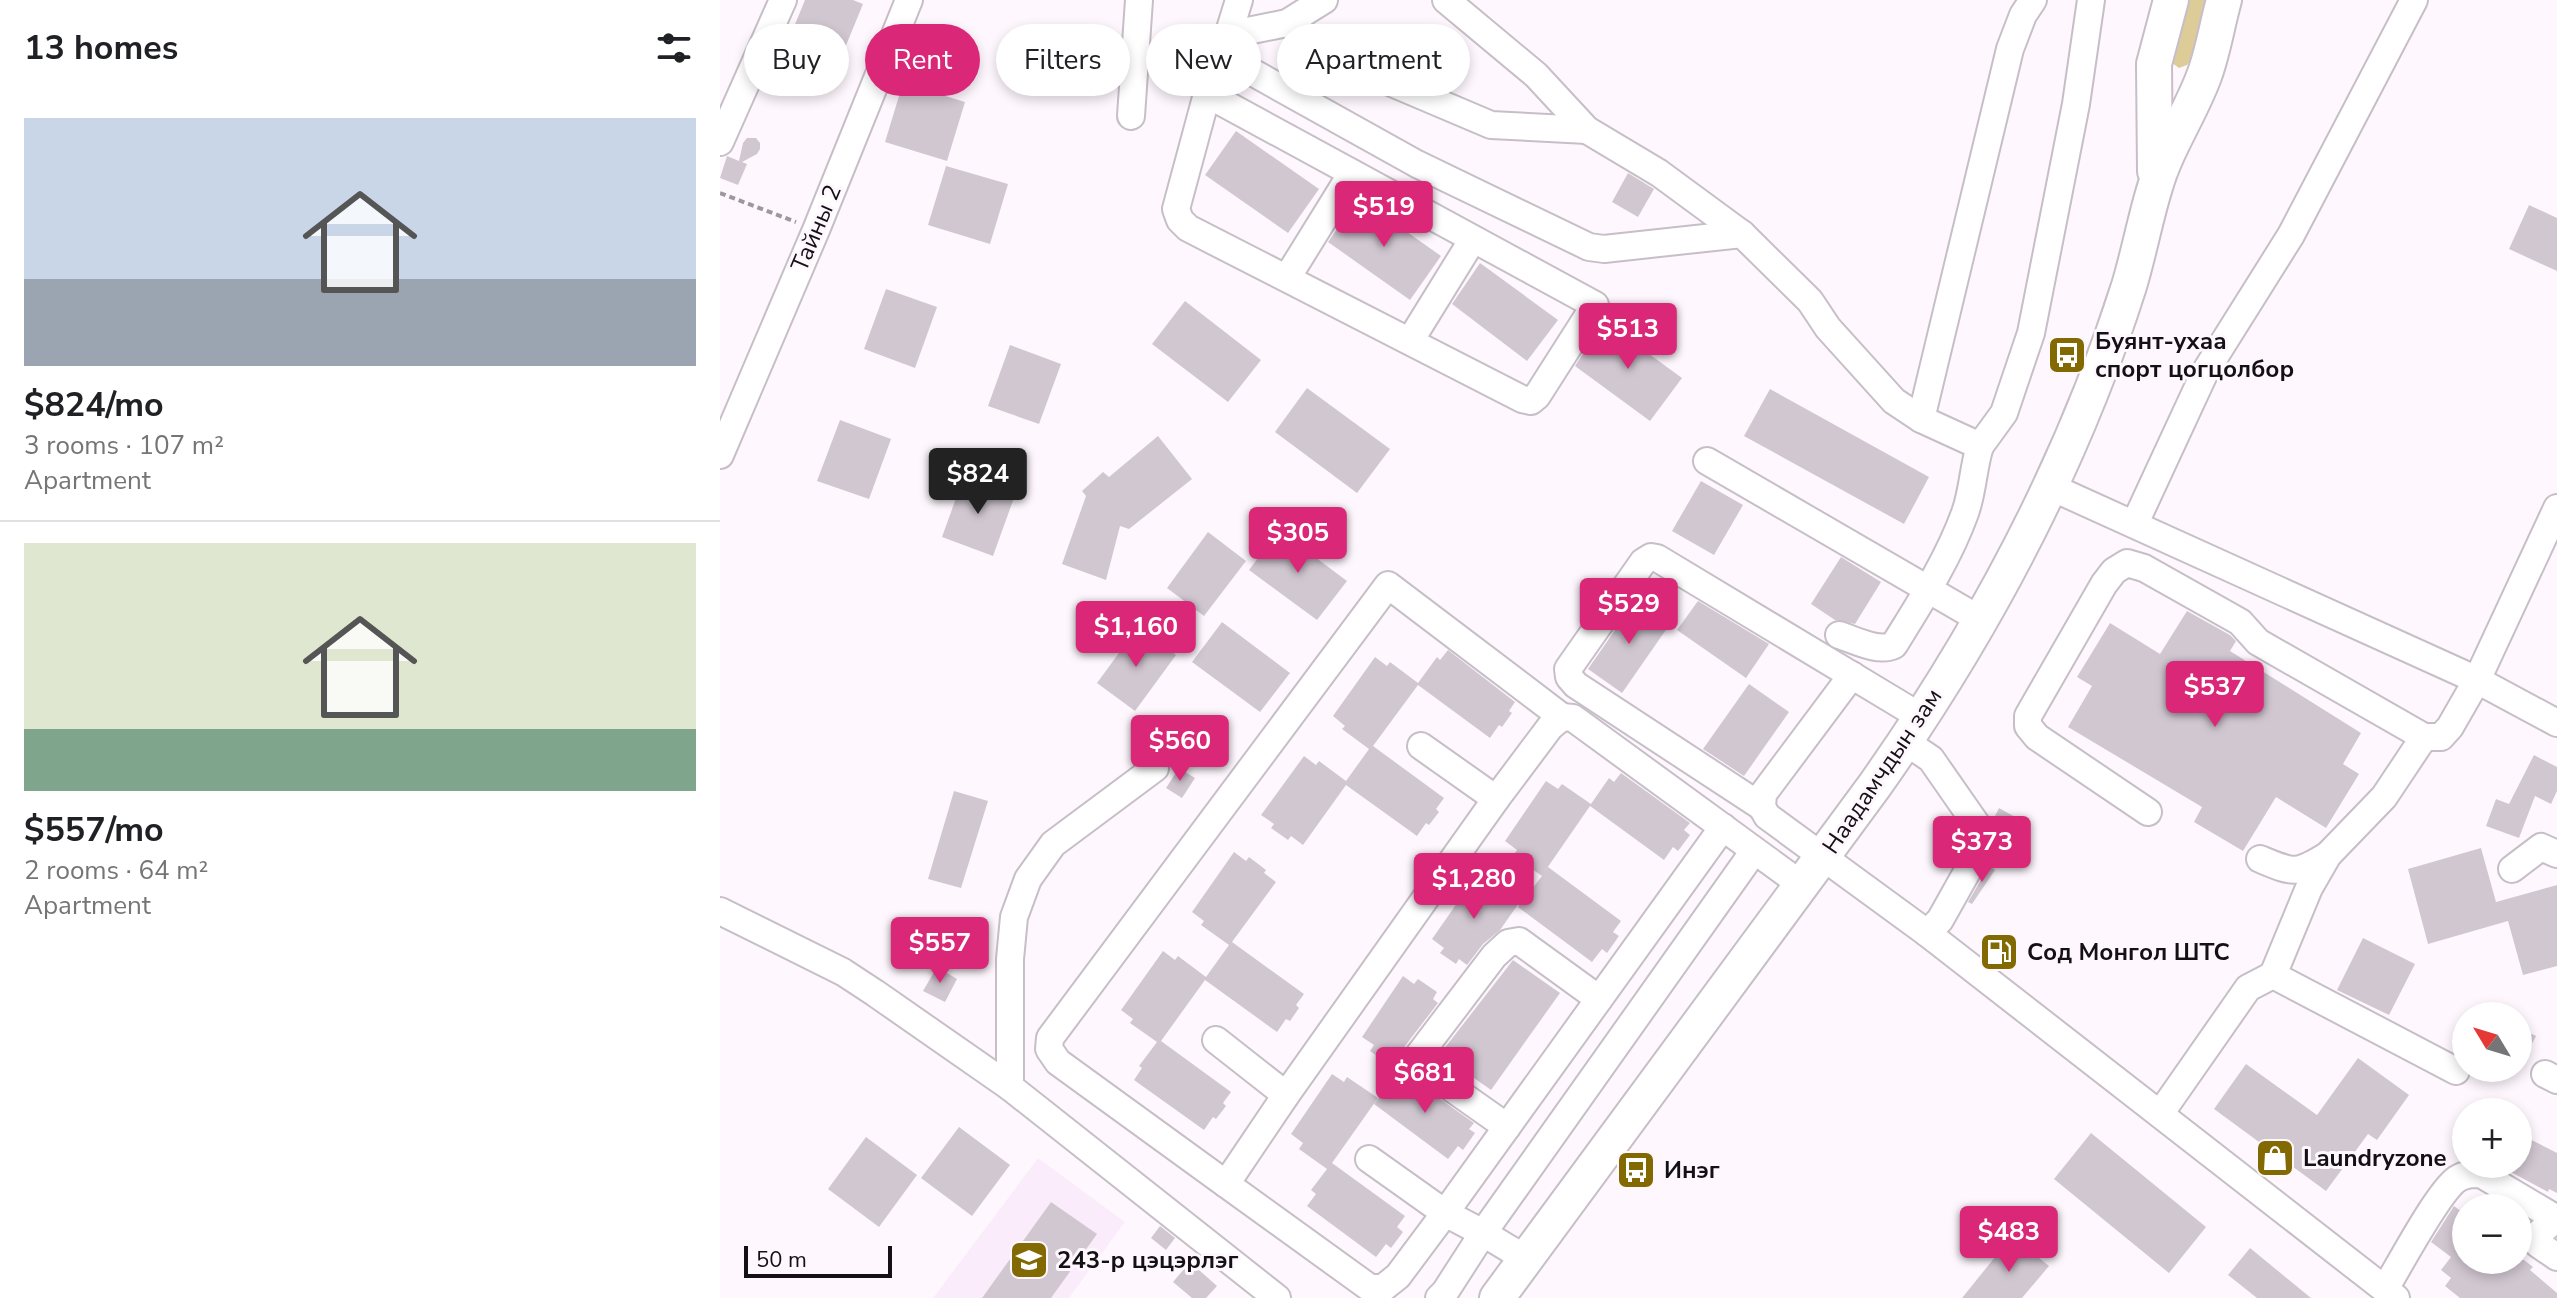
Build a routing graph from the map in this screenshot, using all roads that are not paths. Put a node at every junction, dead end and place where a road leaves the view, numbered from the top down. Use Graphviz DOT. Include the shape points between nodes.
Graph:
graph roads {
  1 [pos="783,0"];
  2 [pos="909,0"];
  3 [pos="1139,0"];
  4 [pos="1239,0"];
  5 [pos="1324,0"];
  6 [pos="1446,0"];
  7 [pos="2033,0"];
  8 [pos="2091,0"];
  9 [pos="2171,0"];
  10 [pos="2224,0"];
  11 [pos="2414,0"];
  12 [pos="1287,23"];
  13 [pos="1231,24"];
  14 [pos="1261,28"];
  15 [pos="1261,77"];
  16 [pos="1206,96"];
  17 [pos="1211,96"];
  18 [pos="1131,116"];
  19 [pos="1587,130"];
  20 [pos="720,142"];
  21 [pos="1352,173"];
  22 [pos="2155,184"];
  23 [pos="1742,234"];
  24 [pos="1473,239"];
  25 [pos="1287,278"];
  26 [pos="1410,341"];
  27 [pos="1921,419"];
  28 [pos="1980,446"];
  29 [pos="720,455"];
  30 [pos="1707,461"];
  31 [pos="2051,487"];
  32 [pos="2557,508"];
  33 [pos="2135,523"];
  34 [pos="1929,589"];
  35 [pos="1981,620"];
  36 [pos="1839,635"];
  37 [pos="1852,675"];
  38 [pos="2477,680"];
  39 [pos="1562,717"];
  40 [pos="2557,723"];
  41 [pos="1914,729"];
  42 [pos="2424,737"];
  43 [pos="1421,746"];
  44 [pos="1155,768"];
  45 [pos="1496,799"];
  46 [pos="1762,807"];
  47 [pos="2148,812"];
  48 [pos="1723,827"];
  49 [pos="1754,851"];
  50 [pos="2557,854"];
  51 [pos="2328,855"];
  52 [pos="1823,857"];
  53 [pos="2260,859"];
  54 [pos="2512,869"];
  55 [pos="1802,885"];
  56 [pos="720,911"];
  57 [pos="1927,933"];
  58 [pos="2273,975"];
  59 [pos="1599,999"];
  60 [pos="1216,1040"];
  61 [pos="2452,1069"];
  62 [pos="1010,1087"];
  63 [pos="1286,1095"];
  64 [pos="2160,1114"];
  65 [pos="1507,1127"];
  66 [pos="1369,1159"];
  67 [pos="1226,1184"];
  68 [pos="1445,1213"];
  69 [pos="2556,1218"];
  70 [pos="1483,1233"];
  71 [pos="2557,1257"];
  72 [pos="1526,1259"];
  73 [pos="2391,1293"];
  74 [pos="1277,1298"];
  75 [pos="1439,1298"];
  76 [pos="1497,1298"];
  1 -- 20 [label="street"];
  2 -- 29 [label="street, Тайны 2"];
  3 -- 18 [label="street"];
  4 -- 13 [label="street"];
  5 -- 12 [label="street"];
  6 -- 19 [label="street" via="1536,75"];
  7 -- 27 [label="street" via="2010,49"];
  8 -- 28 [label="street" via="2031,333 2004,413"];
  9 -- 22 [label="main road, Наадамчдын зам" via="2154,64"];
  10 -- 22 [label="main road, Наадамчдын зам" via="2204,76"];
  11 -- 33 [label="street" via="2291,235 2205,372"];
  12 -- 14 [label="street"];
  12 -- 19 [label="street" via="1373,75 1491,125"];
  15 -- 23 [label="street" via="1417,164 1589,247"];
  16 -- 25 [label="street" via="1176,209 1180,220"];
  17 -- 21 [label="street"];
  19 -- 23 [label="street" via="1659,173"];
  21 -- 24 [label="street"];
  21 -- 25 [label="street"];
  22 -- 31 [label="main road, Наадамчдын зам" via="2130,284"];
  23 -- 27 [label="street" via="1810,301 1871,378"];
  24 -- 26 [label="street"];
  24 -- 26 [label="street" via="1595,305 1531,401"];
  25 -- 26 [label="street"];
  27 -- 28 [label="street"];
  28 -- 34 [label="street" via="1971,496"];
  30 -- 34 [label="street"];
  31 -- 33 [label="street"];
  31 -- 35 [label="main road, Наадамчдын зам"];
  32 -- 38 [label="street"];
  33 -- 38 [label="street"];
  34 -- 35 [label="street"];
  34 -- 36 [label="street" via="1889,648"];
  35 -- 41 [label="main road, Наадамчдын зам"];
  37 -- 41 [label="street"];
  37 -- 46 [label="street" via="1763,794"];
  37 -- 46 [label="street" via="1651,557 1568,669 1576,685"];
  38 -- 40 [label="street"];
  38 -- 42 [label="street" via="2441,737"];
  39 -- 45 [label="street"];
  39 -- 48 [label="street" via="1573,718"];
  39 -- 67 [label="street" via="1388,585 1050,1038 1049,1049 1058,1062"];
  41 -- 52 [label="main road, Наадамчдын зам"];
  41 -- 57 [label="street" via="1986,838 1940,920"];
  42 -- 47 [label="street" via="2258,642 2240,622 2127,563 2104,584 2028,716 2028,726"];
  42 -- 51 [label="street" via="2384,797"];
  43 -- 45 [label="street"];
  44 -- 62 [label="street" via="1053,844 1028,879 1014,917 1010,959"];
  45 -- 63 [label="street"];
  46 -- 52 [label="street"];
  48 -- 49 [label="street"];
  48 -- 59 [label="street"];
  49 -- 55 [label="street"];
  49 -- 70 [label="street"];
  50 -- 54 [label="street" via="2541,847"];
  51 -- 53 [label="street" via="2304,870 2287,870"];
  51 -- 58 [label="street"];
  52 -- 55 [label="main road, Наадамчдын зам"];
  52 -- 57 [label="street"];
  55 -- 72 [label="main road, Наадамчдын зам"];
  56 -- 62 [label="street" via="843,972"];
  57 -- 64 [label="street"];
  58 -- 61 [label="street"];
  58 -- 64 [label="street" via="2248,988"];
  59 -- 65 [label="street"];
  59 -- 65 [label="street" via="1519,941 1508,943 1418,1056 1419,1065"];
  60 -- 63 [label="street"];
  62 -- 74 [label="street"];
  63 -- 67 [label="street"];
  64 -- 73 [label="street"];
  65 -- 68 [label="street"];
  66 -- 68 [label="street"];
  67 -- 68 [label="street" via="1370,1288 1383,1288 1398,1276"];
  68 -- 70 [label="street"];
  69 -- 71 [label="street" via="2535,1237"];
  69 -- 73 [label="street" via="2481,1174 2467,1175 2455,1181 2436,1205"];
  70 -- 72 [label="street"];
  70 -- 75 [label="street"];
  72 -- 76 [label="main road, Наадамчдын зам"];
}
